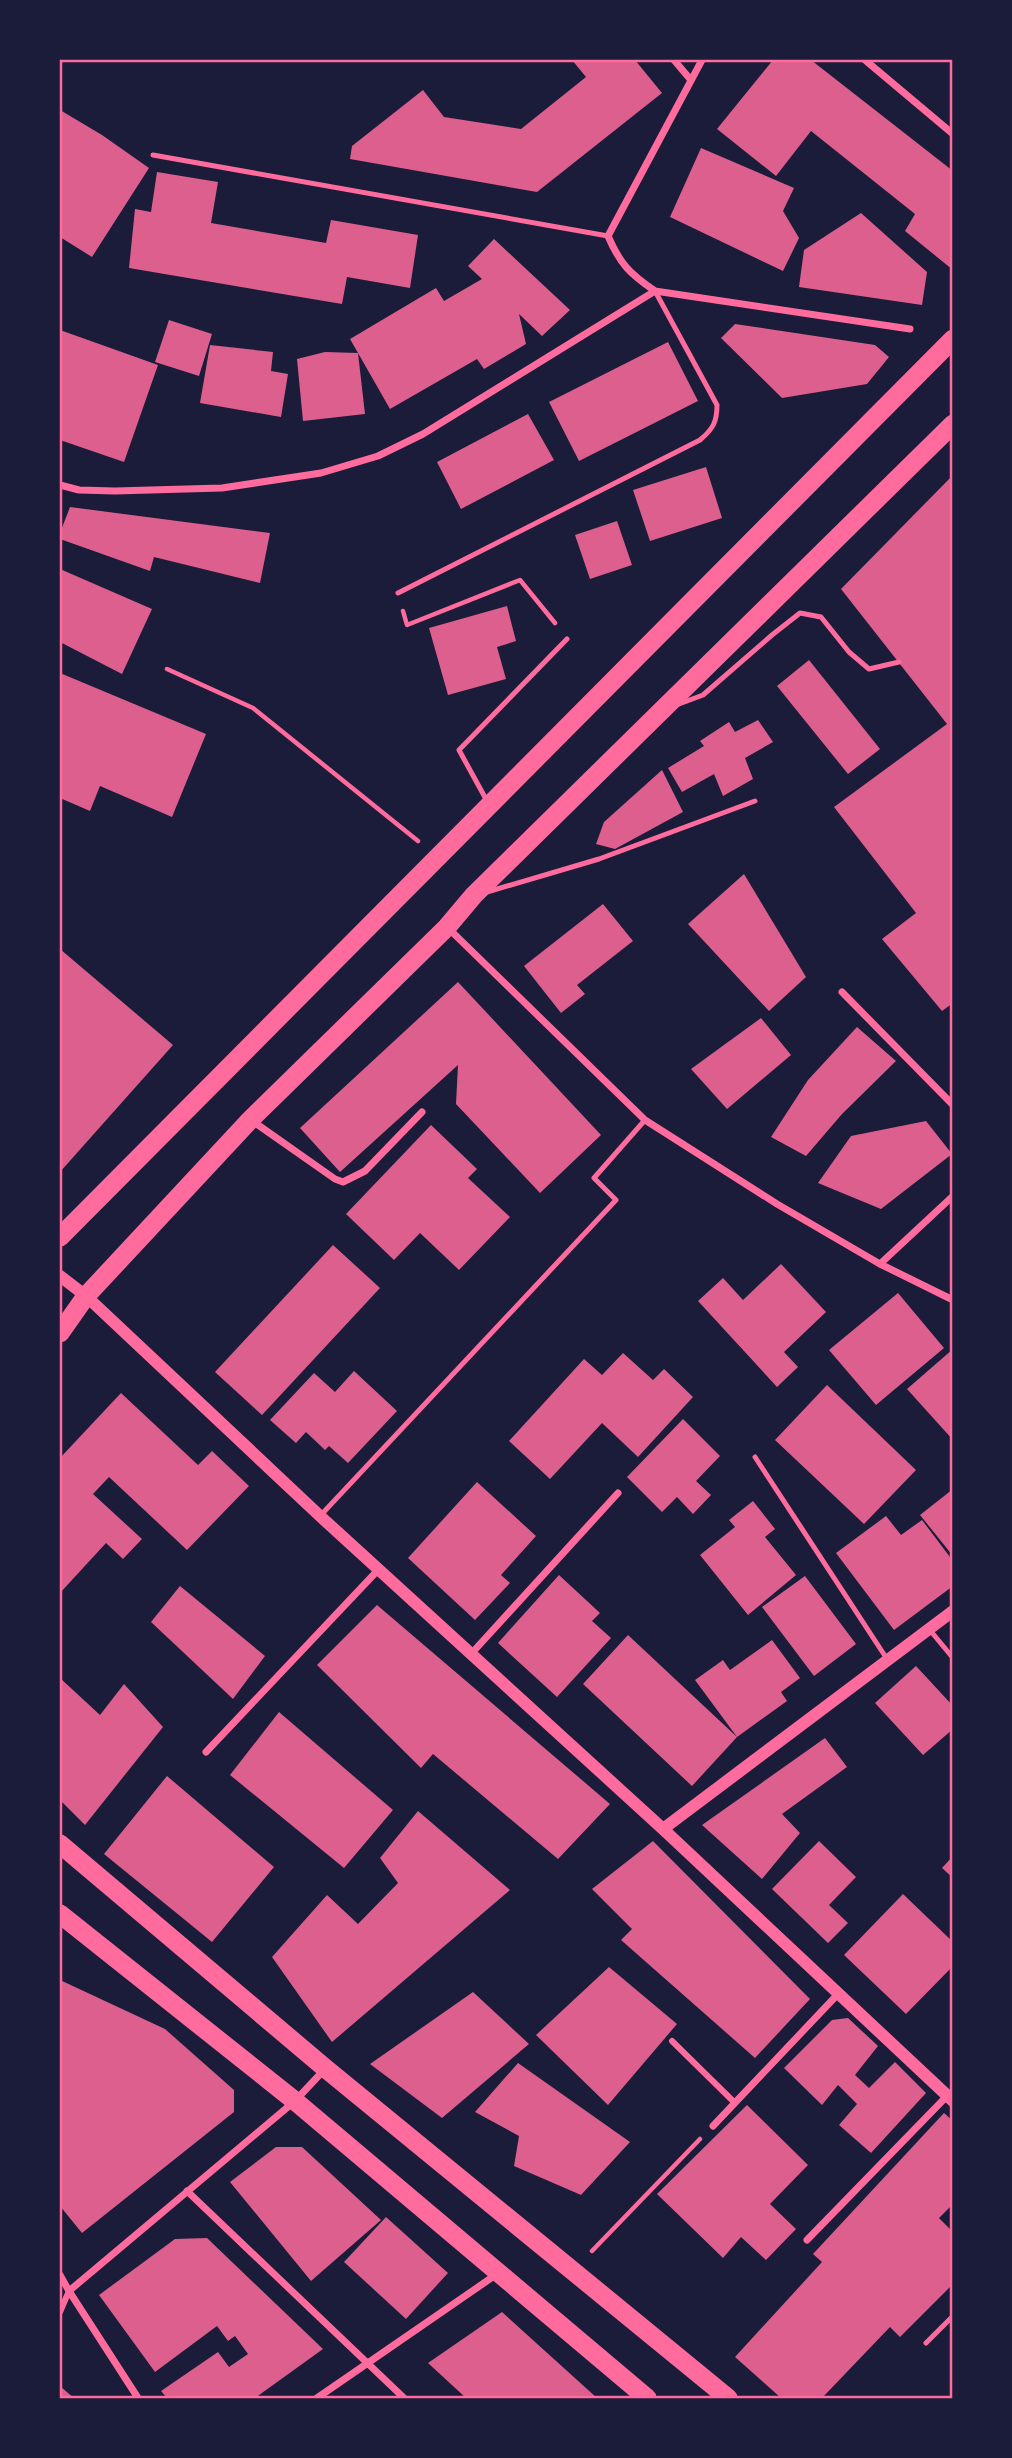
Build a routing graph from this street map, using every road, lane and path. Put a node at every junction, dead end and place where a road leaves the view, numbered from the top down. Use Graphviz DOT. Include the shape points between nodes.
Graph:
graph roads {
  1 [pos="674,60"];
  2 [pos="702,60"];
  3 [pos="864,60"];
  4 [pos="690,79"];
  5 [pos="953,134"];
  6 [pos="153,155"];
  7 [pos="608,236"];
  8 [pos="655,291"];
  9 [pos="910,329"];
  10 [pos="953,338"];
  11 [pos="953,424"];
  12 [pos="60,485"];
  13 [pos="398,593"];
  14 [pos="567,639"];
  15 [pos="899,662"];
  16 [pos="167,669"];
  17 [pos="663,710"];
  18 [pos="755,801"];
  19 [pos="488,804"];
  20 [pos="438,858"];
  21 [pos="474,895"];
  22 [pos="446,927"];
  23 [pos="842,992"];
  24 [pos="953,1105"];
  25 [pos="422,1112"];
  26 [pos="250,1120"];
  27 [pos="645,1120"];
  28 [pos="953,1196"];
  29 [pos="60,1237"];
  30 [pos="880,1264"];
  31 [pos="60,1276"];
  32 [pos="86,1296"];
  33 [pos="953,1300"];
  34 [pos="60,1333"];
  35 [pos="755,1457"];
  36 [pos="618,1493"];
  37 [pos="320,1516"];
  38 [pos="379,1569"];
  39 [pos="953,1611"];
  40 [pos="929,1629"];
  41 [pos="471,1654"];
  42 [pos="953,1658"];
  43 [pos="887,1659"];
  44 [pos="206,1752"];
  45 [pos="663,1829"];
  46 [pos="60,1844"];
  47 [pos="60,1914"];
  48 [pos="838,1994"];
  49 [pos="672,2042"];
  50 [pos="325,2068"];
  51 [pos="950,2098"];
  52 [pos="295,2101"];
  53 [pos="735,2102"];
  54 [pos="713,2126"];
  55 [pos="187,2191"];
  56 [pos="807,2240"];
  57 [pos="572,2272"];
  58 [pos="497,2274"];
  59 [pos="60,2275"];
  60 [pos="69,2291"];
  61 [pos="60,2312"];
  62 [pos="953,2316"];
  63 [pos="926,2343"];
  64 [pos="368,2365"];
  65 [pos="138,2399"];
  66 [pos="317,2399"];
  67 [pos="404,2399"];
  68 [pos="647,2399"];
  69 [pos="729,2399"];
  1 -- 4 [label="street"];
  2 -- 4 [label="street"];
  3 -- 5 [label="street"];
  4 -- 7 [label="street"];
  6 -- 7 [label="lane"];
  7 -- 8 [label="street" via="631,275"];
  8 -- 9 [label="street"];
  8 -- 12 [label="street" via="423,434 378,456 321,472 222,488 115,491"];
  8 -- 13 [label="lane" via="717,405 717,420 710,431"];
  10 -- 19 [label="highway"];
  11 -- 17 [label="highway"];
  13 -- 14 [label="path" via="407,625 520,580"];
  14 -- 19 [label="lane" via="459,750"];
  15 -- 17 [label="lane" via="869,670 821,617 800,614 703,695"];
  16 -- 20 [label="path" via="253,708"];
  17 -- 21 [label="highway"];
  18 -- 21 [label="lane" via="599,859"];
  19 -- 20 [label="highway"];
  20 -- 29 [label="highway"];
  21 -- 22 [label="highway"];
  22 -- 26 [label="highway"];
  22 -- 27 [label="street"];
  23 -- 24 [label="street"];
  25 -- 26 [label="street" via="365,1171 342,1182"];
  26 -- 32 [label="highway"];
  27 -- 30 [label="street"];
  27 -- 37 [label="lane" via="594,1178 616,1200"];
  28 -- 30 [label="street"];
  30 -- 33 [label="street"];
  31 -- 32 [label="street"];
  32 -- 34 [label="highway"];
  32 -- 37 [label="street"];
  35 -- 43 [label="lane"];
  36 -- 41 [label="street"];
  37 -- 38 [label="street"];
  38 -- 41 [label="street"];
  38 -- 44 [label="street"];
  39 -- 40 [label="street"];
  40 -- 42 [label="lane"];
  40 -- 43 [label="street"];
  41 -- 45 [label="street"];
  43 -- 45 [label="street"];
  45 -- 48 [label="street"];
  46 -- 50 [label="highway"];
  47 -- 52 [label="highway"];
  48 -- 51 [label="street"];
  48 -- 53 [label="street"];
  49 -- 53 [label="street"];
  50 -- 52 [label="street"];
  50 -- 57 [label="highway"];
  51 -- 56 [label="street"];
  52 -- 55 [label="street"];
  52 -- 58 [label="highway"];
  53 -- 54 [label="street"];
  54 -- 57 [label="path"];
  55 -- 60 [label="street"];
  55 -- 64 [label="street"];
  57 -- 69 [label="highway"];
  58 -- 64 [label="street"];
  58 -- 68 [label="highway"];
  59 -- 60 [label="street"];
  60 -- 61 [label="street"];
  60 -- 65 [label="street"];
  62 -- 63 [label="lane"];
  64 -- 66 [label="street"];
  64 -- 67 [label="street"];
}
